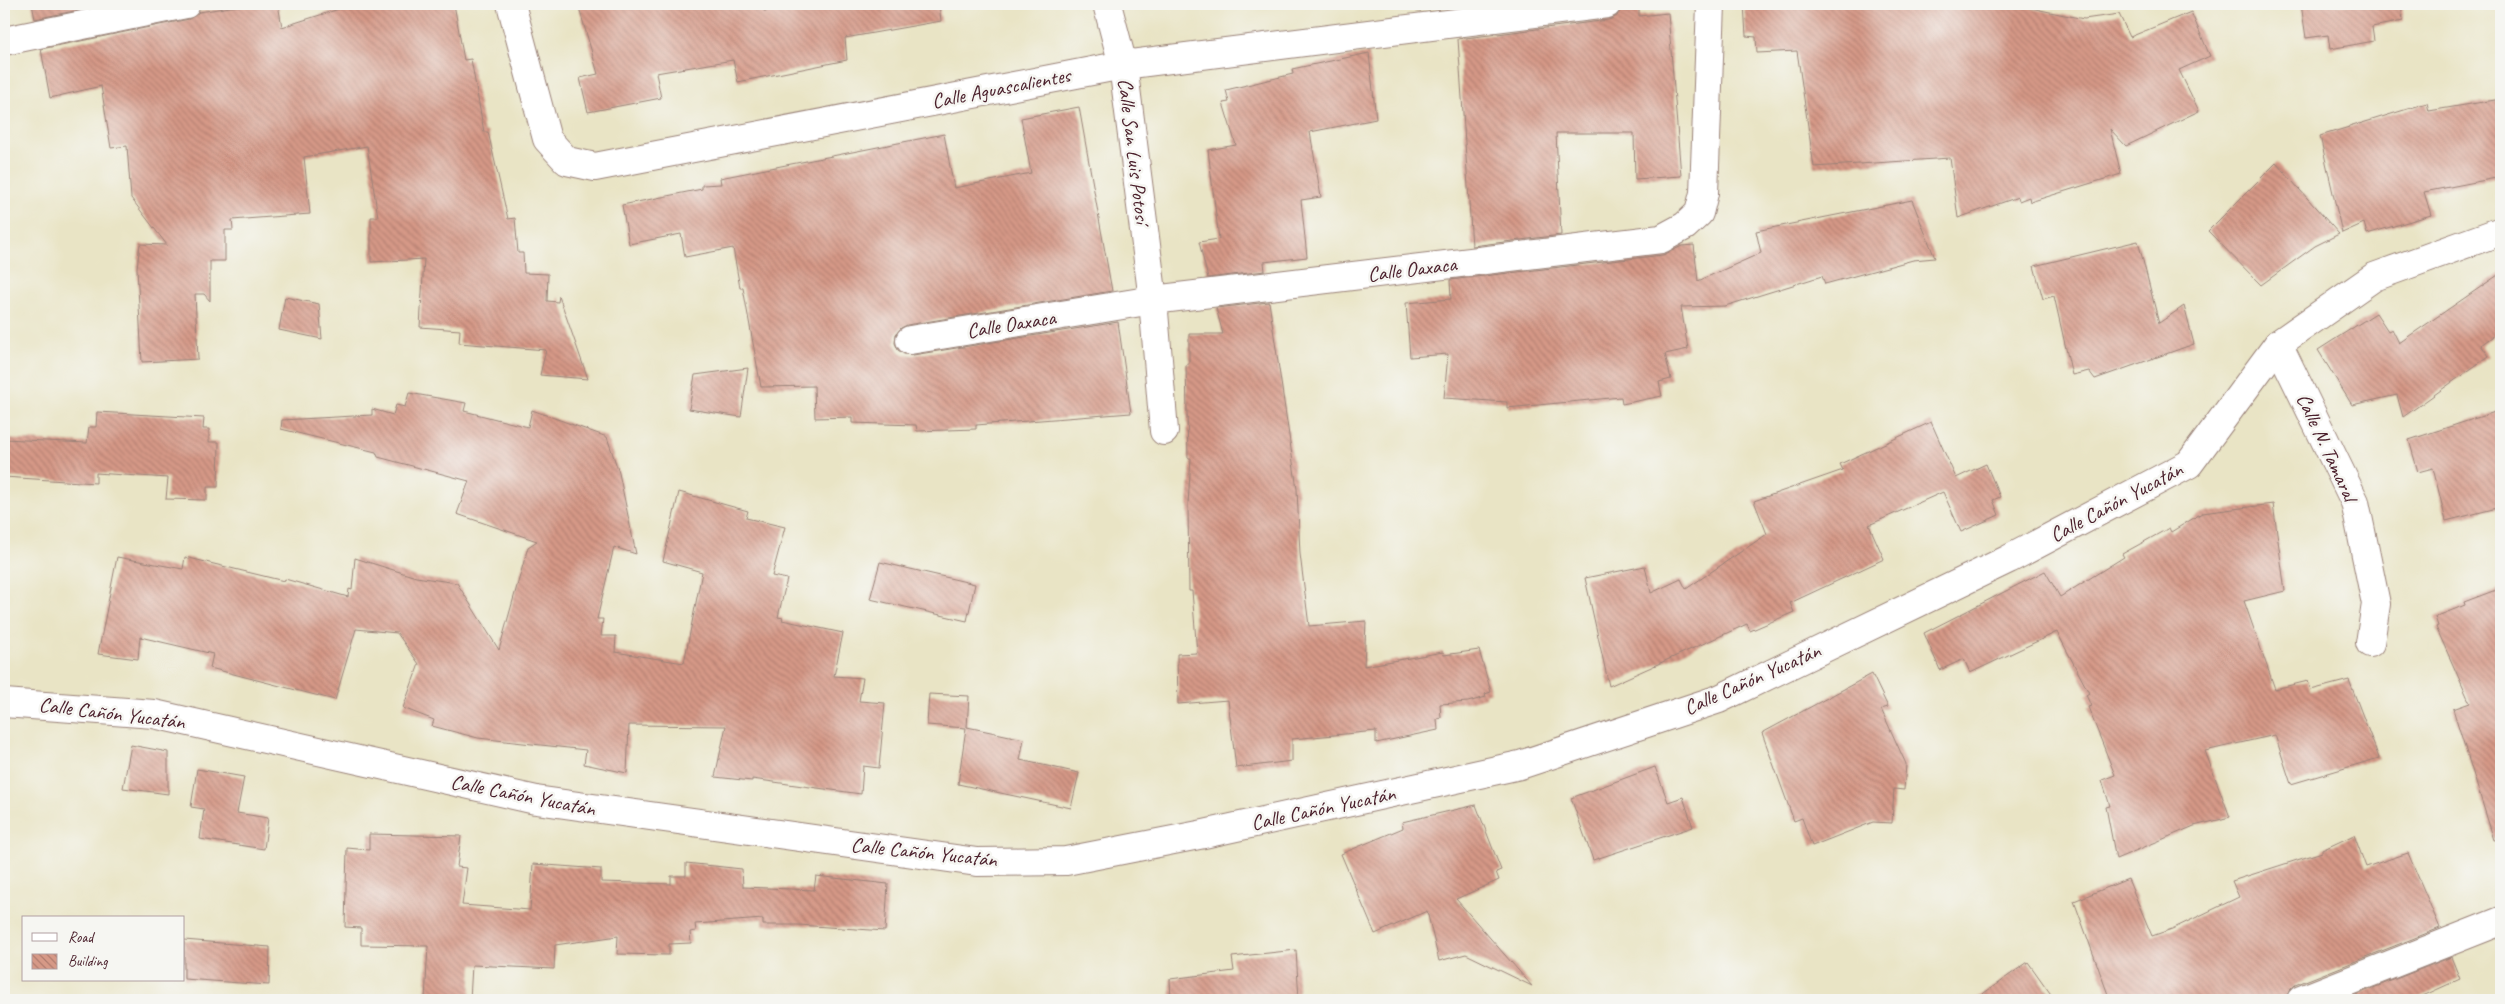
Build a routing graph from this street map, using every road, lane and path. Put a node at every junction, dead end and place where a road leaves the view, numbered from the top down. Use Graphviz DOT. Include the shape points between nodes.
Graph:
graph roads {
  1 [pos="186,4"];
  2 [pos="511,4"];
  3 [pos="1107,4"];
  4 [pos="1607,4"];
  5 [pos="1710,4"];
  6 [pos="4,41"];
  7 [pos="1123,65"];
  8 [pos="2501,231"];
  9 [pos="1153,300"];
  10 [pos="910,340"];
  11 [pos="2278,344"];
  12 [pos="1164,431"];
  13 [pos="2370,643"];
  14 [pos="4,703"];
  15 [pos="2499,930"];
  16 [pos="2301,1000"];
  1 -- 6 [label="street"];
  2 -- 7 [label="street, Calle Aguascalientes" via="547,139 567,161 595,167"];
  3 -- 7 [label="street, Calle San Luis Potosí"];
  4 -- 7 [label="street, Calle Aguascalientes"];
  5 -- 9 [label="street, Calle Oaxaca" via="1704,193 1699,213 1686,226 1661,239"];
  7 -- 9 [label="street, Calle San Luis Potosí"];
  8 -- 11 [label="street, Calle Cañón Yucatán" via="2374,277"];
  9 -- 10 [label="street, Calle Oaxaca"];
  9 -- 12 [label="street, Calle San Luis Potosí"];
  11 -- 13 [label="street, Calle N. Tamaral" via="2355,502 2376,604"];
  11 -- 14 [label="street, Calle Cañón Yucatán" via="2189,464 2009,559 1719,699 1520,765 1066,861 977,862 536,800 154,714"];
  15 -- 16 [label="street"];
}
